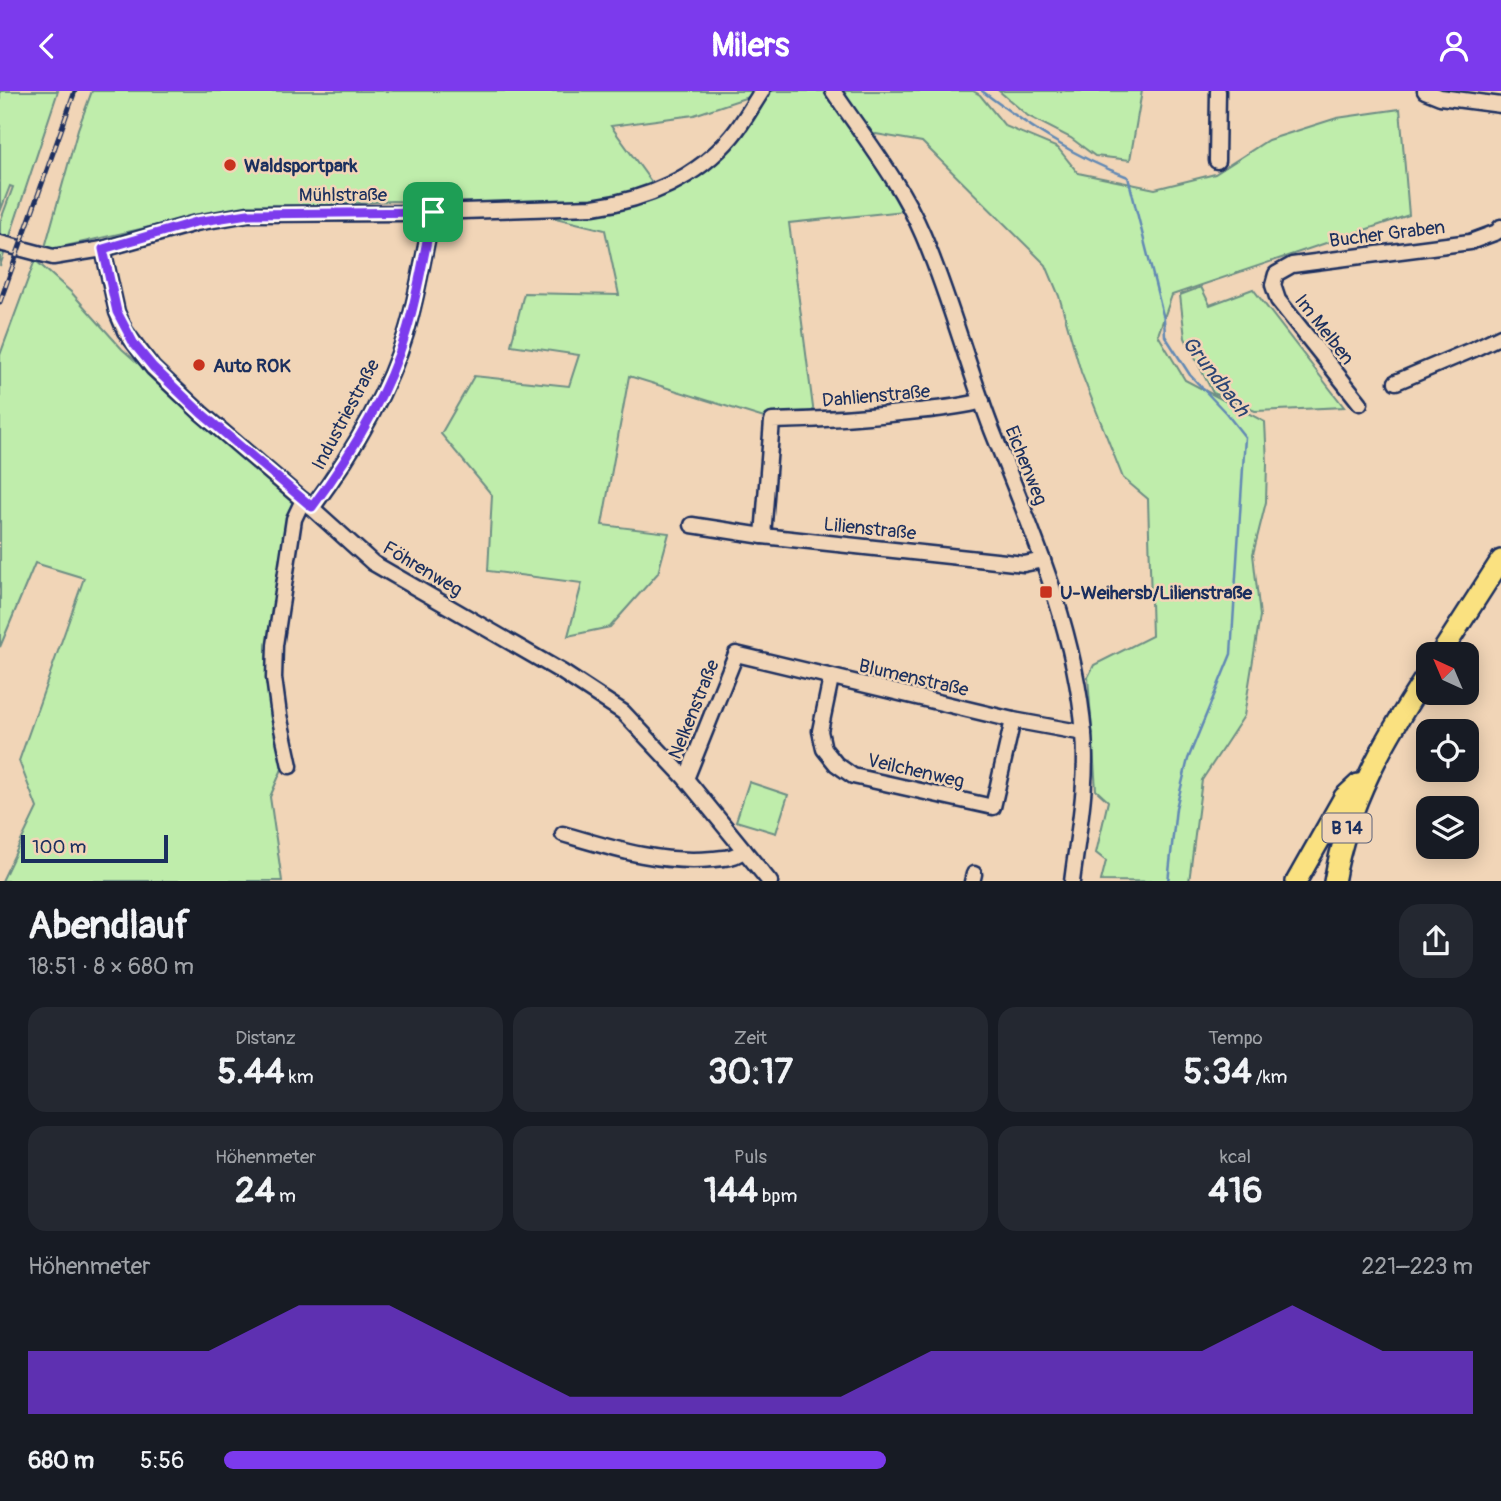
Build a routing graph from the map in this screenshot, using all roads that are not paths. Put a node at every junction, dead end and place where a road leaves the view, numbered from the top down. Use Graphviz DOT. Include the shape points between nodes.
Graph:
graph roads {
  1 [pos="762,91"];
  2 [pos="833,91"];
  3 [pos="1218,91"];
  4 [pos="1425,91"];
  5 [pos="1501,105"];
  6 [pos="1217,161"];
  7 [pos="433,212"];
  8 [pos="1501,227"];
  9 [pos="0,243"];
  10 [pos="103,249"];
  11 [pos="1276,274"];
  12 [pos="1501,336"];
  13 [pos="1396,382"];
  14 [pos="982,401"];
  15 [pos="1360,403"];
  16 [pos="308,504"];
  17 [pos="692,526"];
  18 [pos="764,536"];
  19 [pos="1043,560"];
  20 [pos="1501,560"];
  21 [pos="1448,642"];
  22 [pos="736,654"];
  23 [pos="831,678"];
  24 [pos="1416,691"];
  25 [pos="1013,720"];
  26 [pos="1084,733"];
  27 [pos="290,766"];
  28 [pos="1367,775"];
  29 [pos="686,779"];
  30 [pos="563,834"];
  31 [pos="744,851"];
  32 [pos="763,879"];
  33 [pos="1072,881"];
  34 [pos="1296,881"];
  35 [pos="1334,881"];
  1 -- 7 [label="street, Mühlstraße" via="732,136 706,162 643,196 593,207"];
  2 -- 14 [label="street, Eichenweg" via="911,210"];
  3 -- 6 [label="street"];
  4 -- 5 [label="street"];
  7 -- 10 [label="street, Mühlstraße" via="248,214 196,222"];
  7 -- 16 [label="street, Industriestraße" via="406,333 384,391 340,470"];
  8 -- 11 [label="street, Bucher Graben" via="1470,242 1292,265"];
  9 -- 10 [label="street, Mühlstraße" via="52,257"];
  10 -- 16 [label="street, Föhrenweg" via="117,312 134,344 201,413"];
  11 -- 15 [label="street, Im Melben" via="1273,285 1278,300"];
  12 -- 13 [label="street"];
  14 -- 18 [label="street, Dahlienstraße" via="894,414 772,421"];
  14 -- 19 [label="street, Eichenweg"];
  16 -- 27 [label="street, Industriestraße" via="293,519 275,645 277,703"];
  16 -- 29 [label="street, Föhrenweg" via="381,569 600,695 623,712"];
  17 -- 18 [label="street, Lilienstraße"];
  18 -- 19 [label="street, Lilienstraße" via="1024,564"];
  19 -- 26 [label="street, Eichenweg" via="1067,640"];
  20 -- 21 [label="main road"];
  22 -- 23 [label="street, Blumenstraße"];
  22 -- 29 [label="street, Nelkenstraße"];
  23 -- 25 [label="street, Blumenstraße"];
  23 -- 25 [label="street, Veilchenweg" via="820,726 824,749 845,771 866,779 993,807"];
  24 -- 28 [label="main road, B 14"];
  25 -- 26 [label="street, Blumenstraße"];
  26 -- 33 [label="street, Eichenweg" via="1083,796"];
  28 -- 34 [label="main road" via="1345,797"];
  28 -- 35 [label="main road, B 14"];
  29 -- 31 [label="street, Föhrenweg"];
  30 -- 31 [label="street" via="646,858 690,861 736,857"];
  31 -- 32 [label="street, Föhrenweg"];
}
